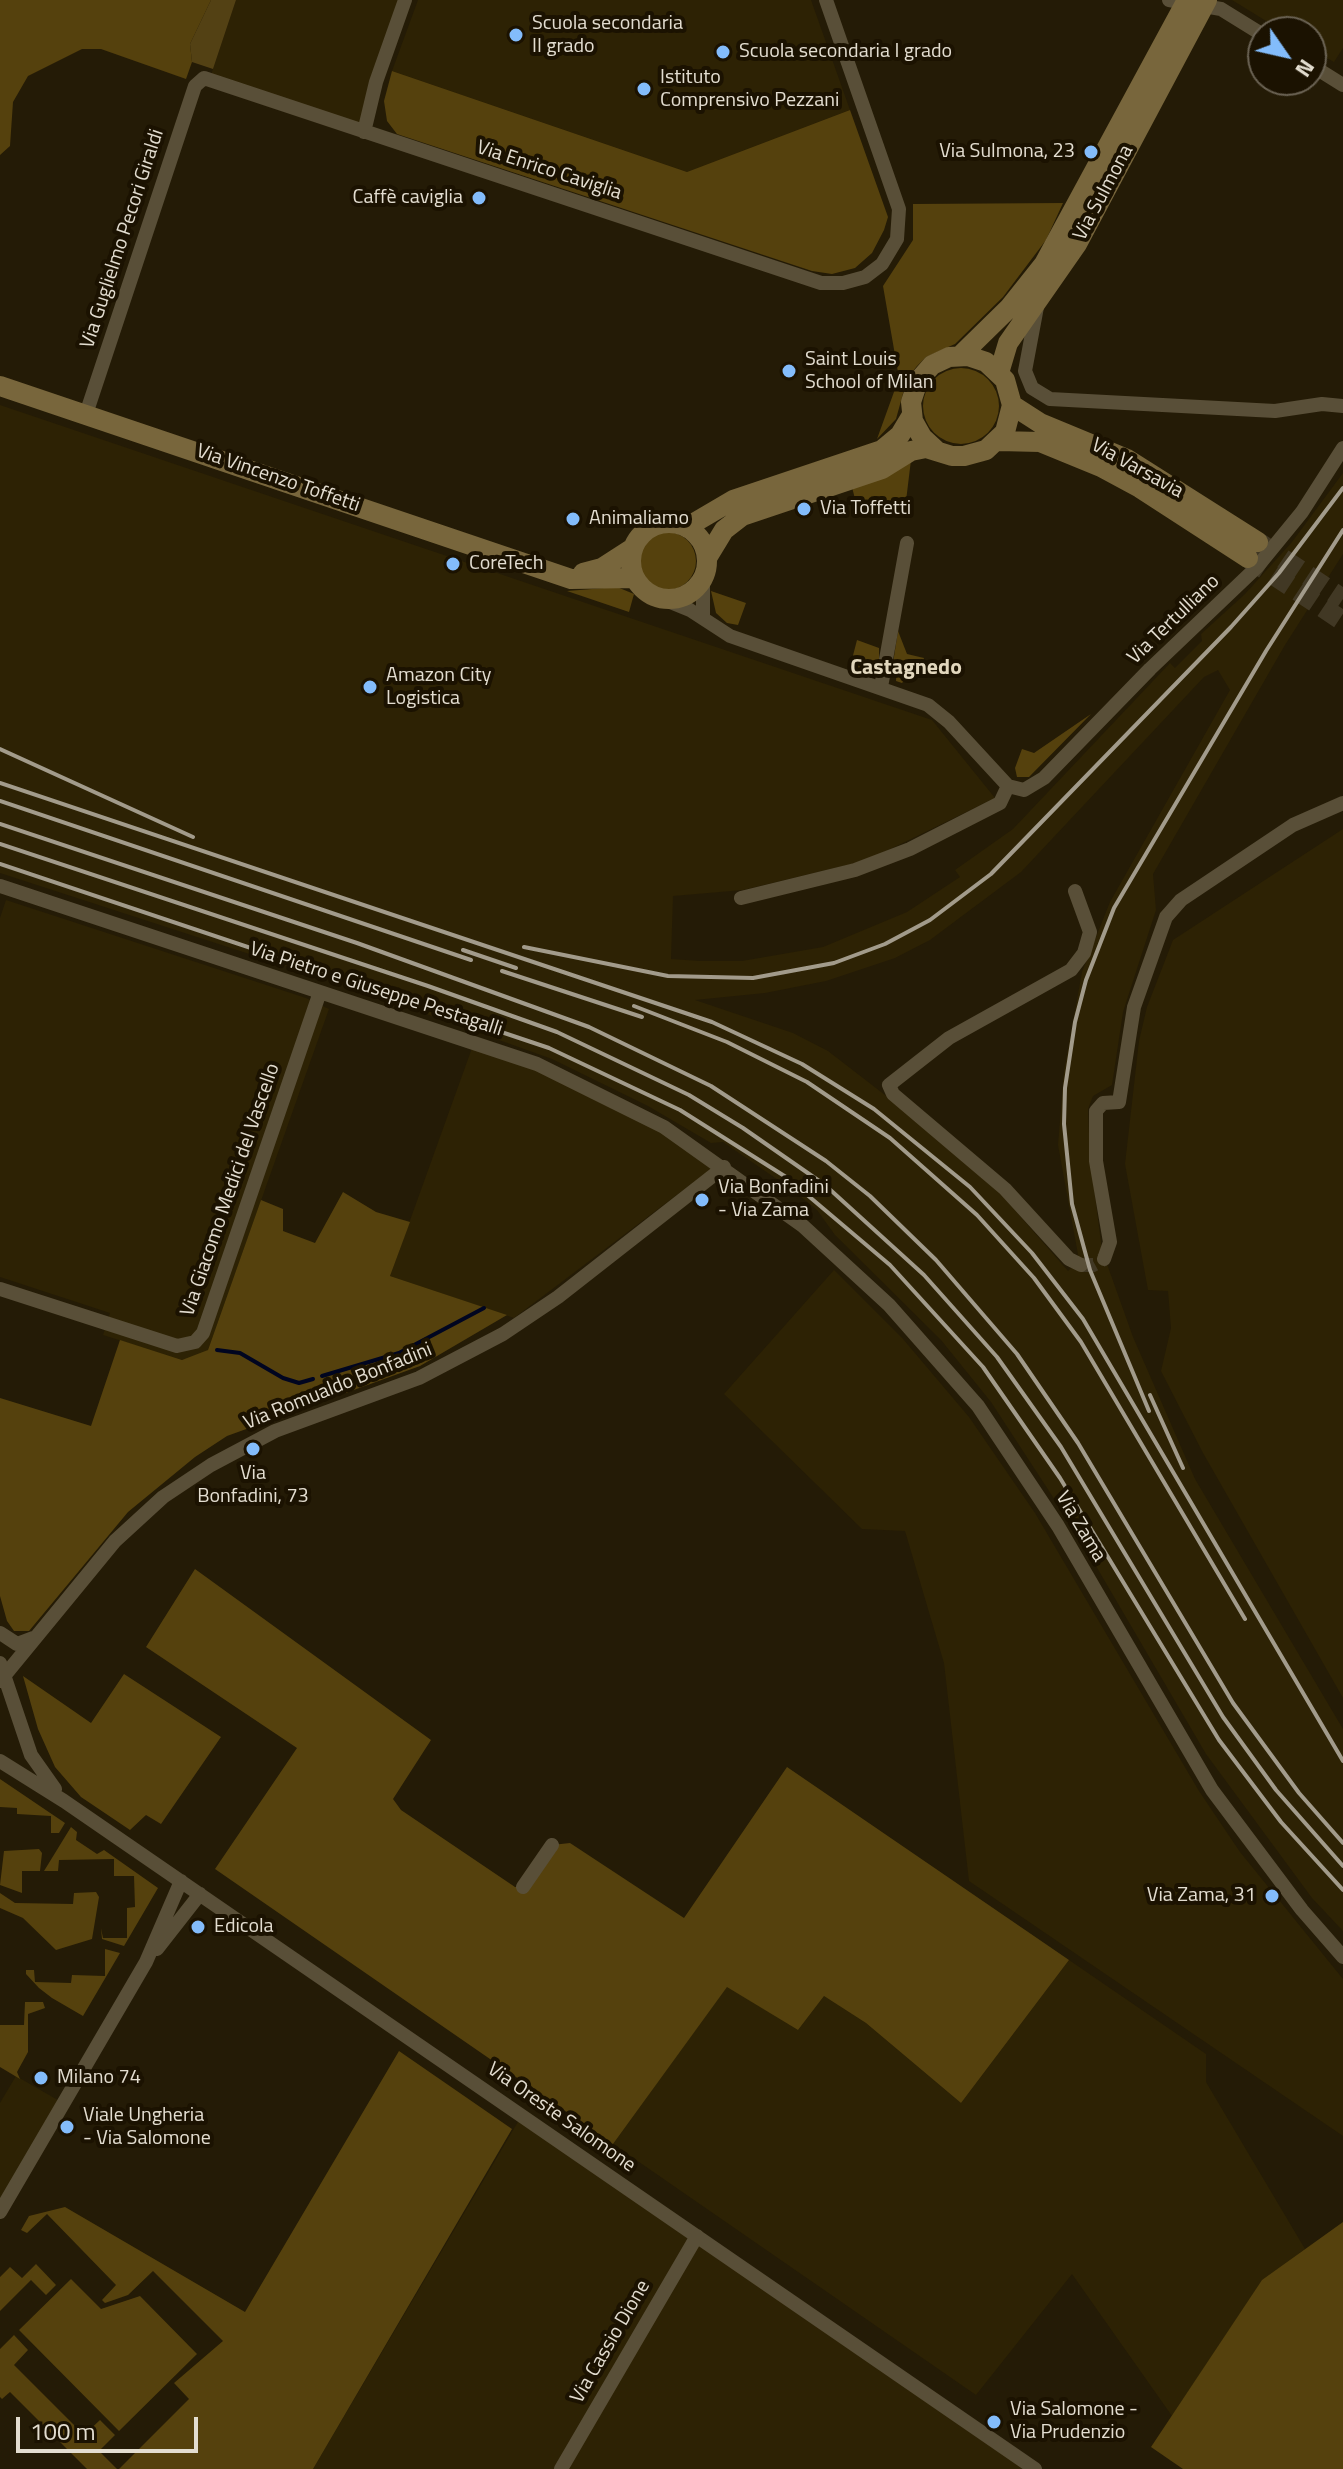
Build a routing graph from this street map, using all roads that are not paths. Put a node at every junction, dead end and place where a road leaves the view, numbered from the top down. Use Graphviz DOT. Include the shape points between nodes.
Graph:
graph roads {
  1 [pos="405,0"];
  2 [pos="826,0"];
  3 [pos="1190,3"];
  4 [pos="1247,25"];
  5 [pos="201,79"];
  6 [pos="364,132"];
  7 [pos="1039,301"];
  8 [pos="960,356"];
  9 [pos="999,373"];
  10 [pos="0,386"];
  11 [pos="1012,405"];
  12 [pos="1343,406"];
  13 [pos="86,414"];
  14 [pos="912,415"];
  15 [pos="999,441"];
  16 [pos="1343,448"];
  17 [pos="936,450"];
  18 [pos="687,527"];
  19 [pos="907,543"];
  20 [pos="633,548"];
  21 [pos="707,558"];
  22 [pos="555,573"];
  23 [pos="635,578"];
  24 [pos="703,579"];
  25 [pos="663,599"];
  26 [pos="703,618"];
  27 [pos="881,687"];
  28 [pos="1008,786"];
  29 [pos="1343,803"];
  30 [pos="0,886"];
  31 [pos="1075,891"];
  32 [pos="741,898"];
  33 [pos="320,992"];
  34 [pos="724,1167"];
  35 [pos="1104,1259"];
  36 [pos="1081,1265"];
  37 [pos="0,1289"];
  38 [pos="0,1633"];
  39 [pos="37,1636"];
  40 [pos="1,1674"];
  41 [pos="0,1761"];
  42 [pos="64,1801"];
  43 [pos="552,1845"];
  44 [pos="181,1881"];
  45 [pos="523,1887"];
  46 [pos="200,1894"];
  47 [pos="1343,1957"];
  48 [pos="146,1962"];
  49 [pos="0,2212"];
  50 [pos="697,2236"];
  51 [pos="561,2469"];
  52 [pos="1035,2469"];
  1 -- 6 [label="street"];
  2 -- 6 [label="street, Via Enrico Caviglia" via="899,209 897,239 882,264 856,280 821,283"];
  3 -- 4 [label="street" via="1221,9"];
  3 -- 7 [label="street, Via Sulmona" via="1077,244"];
  3 -- 8 [label="street, Via Sulmona" via="1044,264"];
  5 -- 6 [label="street, Via Enrico Caviglia"];
  5 -- 13 [label="street, Via Guglielmo Pecori Giraldi"];
  7 -- 9 [label="street, Via Sulmona" via="1008,343"];
  7 -- 12 [label="street" via="1025,371 1032,388 1050,399 1275,411"];
  8 -- 9 [label="street" via="983,360"];
  8 -- 14 [label="street, Via Sulmona" via="940,360 923,373 913,393"];
  9 -- 11 [label="street"];
  10 -- 13 [label="street, Via Vincenzo Toffetti"];
  11 -- 15 [label="street"];
  11 -- 15 [label="street, Via Varsavia" via="1146,470 1253,550 1101,467 1040,442"];
  13 -- 22 [label="street, Via Vincenzo Toffetti"];
  14 -- 17 [label="street" via="920,435"];
  14 -- 18 [label="street, Via Sulmona" via="882,450 733,500"];
  15 -- 17 [label="street" via="976,455"];
  16 -- 28 [label="street, Via Tertulliano" via="1293,524 1250,574 1038,784 1024,790"];
  17 -- 21 [label="street" via="911,451 882,469 742,516 716,538"];
  18 -- 20 [label="street, Via Vincenzo Toffetti" via="655,525"];
  18 -- 21 [label="street" via="700,538"];
  19 -- 27 [label="street"];
  20 -- 22 [label="street, Via Vincenzo Toffetti" via="591,571"];
  20 -- 23 [label="street"];
  21 -- 24 [label="street"];
  22 -- 23 [label="street, Via Vincenzo Toffetti" via="580,581"];
  23 -- 25 [label="street" via="645,591"];
  24 -- 25 [label="street" via="688,594"];
  24 -- 26 [label="street"];
  25 -- 26 [label="street"];
  26 -- 27 [label="street" via="730,636"];
  27 -- 28 [label="street" via="937,711"];
  28 -- 32 [label="street" via="1000,803 902,852 844,873"];
  29 -- 35 [label="street" via="1293,825 1170,910 1142,978 1119,1102 1103,1103 1095,1119 1099,1186 1110,1242"];
  30 -- 33 [label="street, Via Pietro e Giuseppe Pestagalli"];
  31 -- 36 [label="street" via="1090,932 1084,953 1071,970 949,1038 889,1085"];
  33 -- 34 [label="street, Via Pietro e Giuseppe Pestagalli" via="537,1064 664,1127"];
  33 -- 37 [label="street, Via Giacomo Medici del Vascello" via="203,1333 195,1342 174,1345"];
  34 -- 39 [label="street, Via Romualdo Bonfadini" via="503,1334 419,1378 275,1431 179,1486 115,1541"];
  34 -- 47 [label="street, Via Zama" via="844,1261 978,1406 1058,1526 1212,1790"];
  38 -- 39 [label="street" via="17,1644"];
  39 -- 40 [label="street, Via Romualdo Bonfadini"];
  40 -- 42 [label="street" via="31,1755"];
  41 -- 42 [label="street, Via Oreste Salomone"];
  42 -- 44 [label="street, Via Oreste Salomone"];
  43 -- 45 [label="street"];
  44 -- 46 [label="street, Via Oreste Salomone"];
  44 -- 48 [label="street"];
  46 -- 48 [label="street"];
  46 -- 50 [label="street, Via Oreste Salomone"];
  48 -- 49 [label="street"];
  50 -- 51 [label="street, Via Cassio Dione"];
  50 -- 52 [label="street, Via Oreste Salomone"];
}
